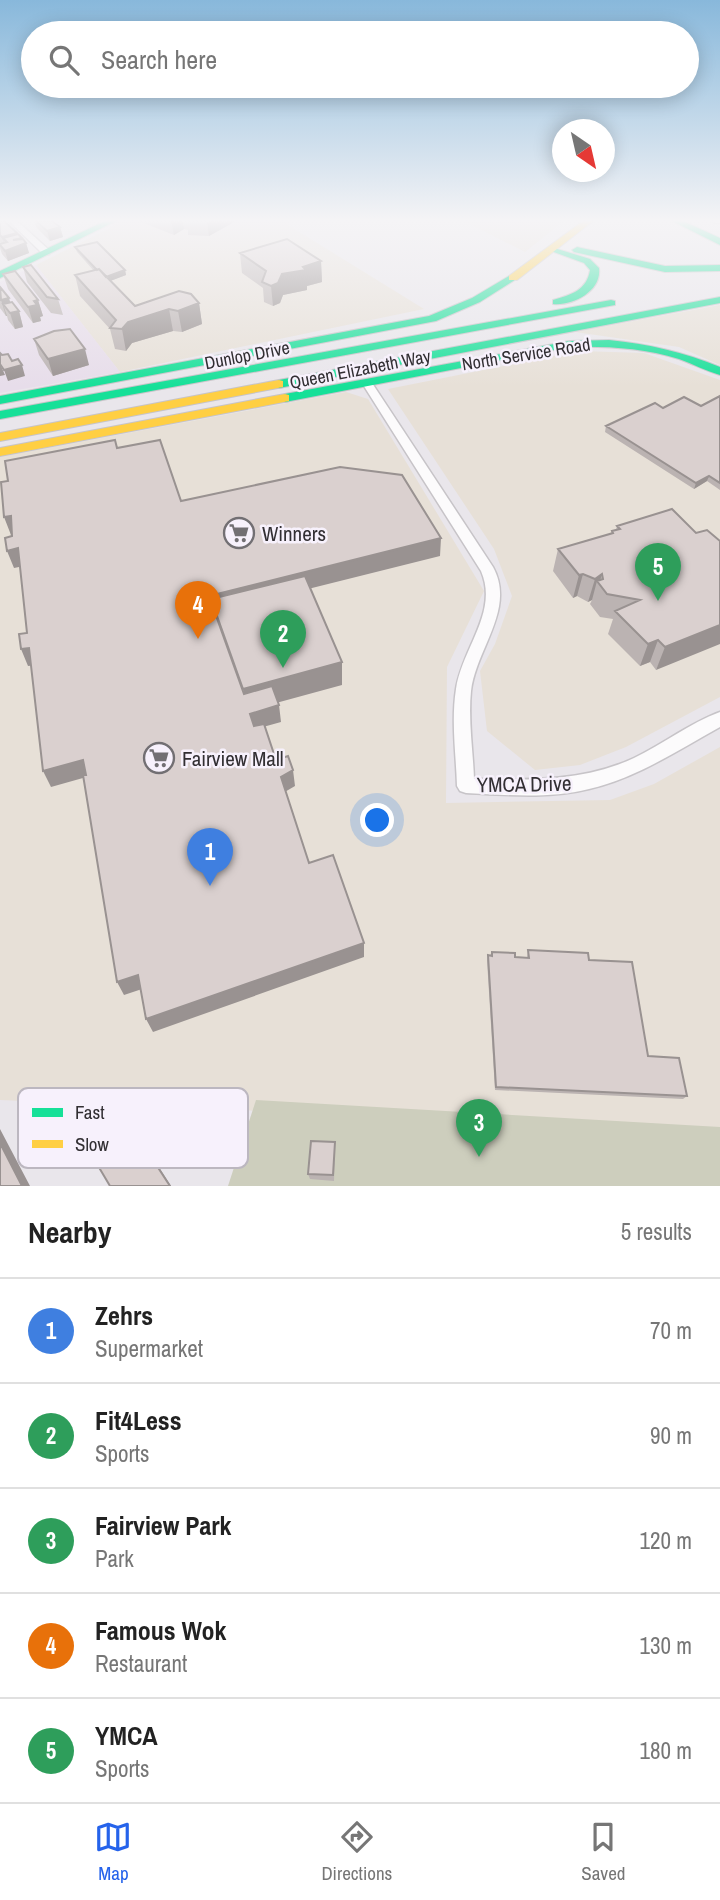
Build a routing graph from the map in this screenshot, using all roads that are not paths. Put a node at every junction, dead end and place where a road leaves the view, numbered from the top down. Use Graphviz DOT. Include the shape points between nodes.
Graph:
graph roads {
  1 [pos="514,276"];
  2 [pos="595,276"];
  3 [pos="626,300"];
  4 [pos="720,300"];
  5 [pos="720,308"];
  6 [pos="574,328"];
  7 [pos="286,362"];
  8 [pos="720,371"];
  9 [pos="367,383"];
  10 [pos="0,400"];
  11 [pos="0,415"];
  12 [pos="0,437"];
  13 [pos="0,452"];
  14 [pos="720,719"];
  1 -- 10 [label="main road, Dunlop Drive" via="468,306 411,324"];
  2 -- 7 [label="main road" via="585,291 566,300"];
  3 -- 7 [label="main road, Queen Elizabeth Way"];
  4 -- 6 [label="main road, Queen Elizabeth Way"];
  5 -- 6 [label="main road"];
  6 -- 12 [label="main road, Queen Elizabeth Way"];
  7 -- 11 [label="main road, Queen Elizabeth Way"];
  8 -- 9 [label="main road, North Service Road" via="656,348 599,342"];
  9 -- 13 [label="main road, North Service Road"];
  9 -- 14 [label="street, YMCA Drive" via="496,588 463,692 466,786 557,787 591,781 623,770"];
}
